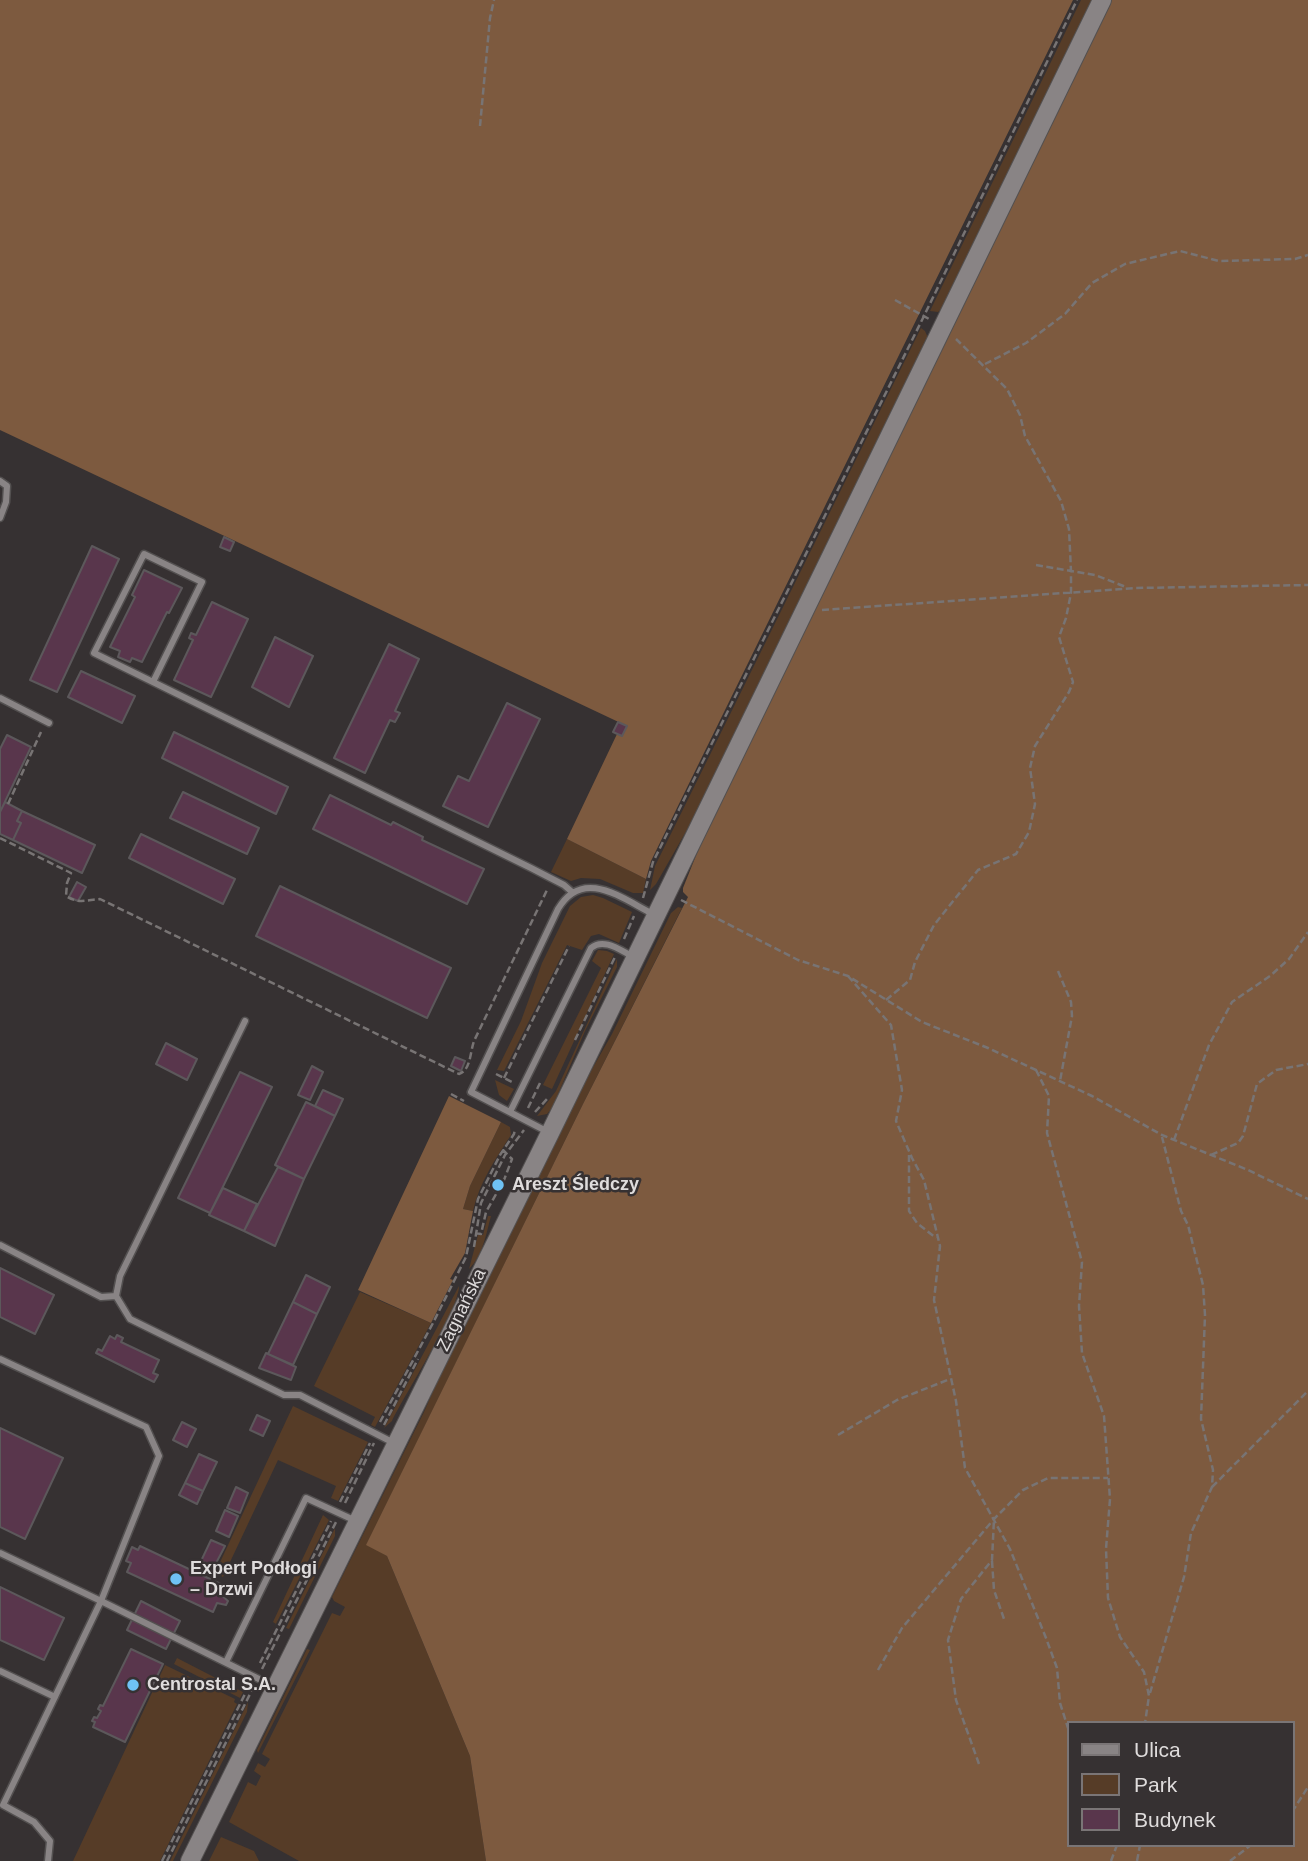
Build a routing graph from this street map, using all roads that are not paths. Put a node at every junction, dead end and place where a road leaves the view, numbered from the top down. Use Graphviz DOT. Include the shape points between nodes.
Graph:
graph roads {
  1 [pos="1102,0"];
  2 [pos="0,481"];
  3 [pos="0,518"];
  4 [pos="153,682"];
  5 [pos="0,698"];
  6 [pos="46,725"];
  7 [pos="572,892"];
  8 [pos="655,915"];
  9 [pos="634,957"];
  10 [pos="245,1021"];
  11 [pos="510,1112"];
  12 [pos="550,1133"];
  13 [pos="0,1245"];
  14 [pos="116,1296"];
  15 [pos="0,1359"];
  16 [pos="396,1444"];
  17 [pos="357,1522"];
  18 [pos="0,1553"];
  19 [pos="101,1601"];
  20 [pos="226,1662"];
  21 [pos="0,1671"];
  22 [pos="275,1687"];
  23 [pos="55,1697"];
  24 [pos="48,1861"];
  25 [pos="190,1861"];
  1 -- 8 [label="street, Zagnańska"];
  2 -- 3 [label="lane" via="6,486 6,502"];
  4 -- 4 [label="lane" via="94,653 144,554 202,582"];
  4 -- 7 [label="lane"];
  5 -- 6 [label="lane"];
  7 -- 8 [label="lane" via="600,888"];
  7 -- 11 [label="lane" via="558,909 471,1092"];
  8 -- 9 [label="street, Zagnańska"];
  9 -- 11 [label="lane" via="603,943 591,948"];
  9 -- 12 [label="street, Zagnańska"];
  10 -- 14 [label="lane" via="120,1276"];
  11 -- 12 [label="lane"];
  12 -- 16 [label="street, Zagnańska"];
  13 -- 14 [label="lane" via="101,1297"];
  14 -- 16 [label="lane" via="130,1319 284,1395 300,1395"];
  15 -- 19 [label="lane" via="146,1427 159,1456"];
  16 -- 17 [label="street, Zagnańska"];
  17 -- 20 [label="lane" via="306,1498"];
  17 -- 22 [label="street, Zagnańska"];
  18 -- 19 [label="lane"];
  19 -- 20 [label="lane"];
  19 -- 23 [label="lane"];
  20 -- 22 [label="lane"];
  21 -- 23 [label="lane"];
  22 -- 25 [label="street, Zagnańska"];
  23 -- 24 [label="lane" via="3,1805 34,1822 50,1841"];
}
